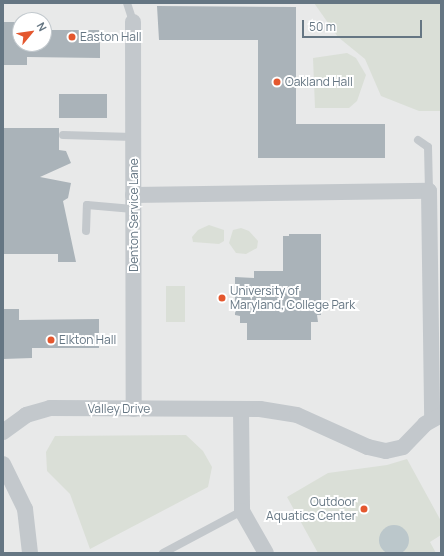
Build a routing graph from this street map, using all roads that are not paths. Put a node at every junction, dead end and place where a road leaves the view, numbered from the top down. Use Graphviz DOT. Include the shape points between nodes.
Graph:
graph roads {
  1 [pos="127,3"];
  2 [pos="133,22"];
  3 [pos="63,135"];
  4 [pos="133,137"];
  5 [pos="418,140"];
  6 [pos="429,191"];
  7 [pos="133,202"];
  8 [pos="86,230"];
  9 [pos="134,409"];
  10 [pos="241,409"];
  11 [pos="437,417"];
  12 [pos="3,432"];
  13 [pos="3,464"];
  14 [pos="242,510"];
  15 [pos="30,553"];
  16 [pos="163,553"];
  17 [pos="266,553"];
  1 -- 2 [label="lane"];
  2 -- 4 [label="street, Denton Service Lane"];
  3 -- 4 [label="lane"];
  4 -- 7 [label="street, Denton Service Lane"];
  5 -- 6 [label="lane" via="428,147"];
  6 -- 7 [label="street"];
  6 -- 11 [label="street"];
  7 -- 8 [label="lane" via="87,205"];
  7 -- 9 [label="street, Denton Service Lane"];
  9 -- 10 [label="street, Valley Drive"];
  9 -- 12 [label="street, Valley Drive" via="38,410"];
  10 -- 11 [label="street, Valley Drive" via="296,415 382,451 403,447"];
  10 -- 14 [label="street"];
  13 -- 15 [label="street" via="24,509"];
  14 -- 16 [label="lane"];
  14 -- 17 [label="street"];
}
